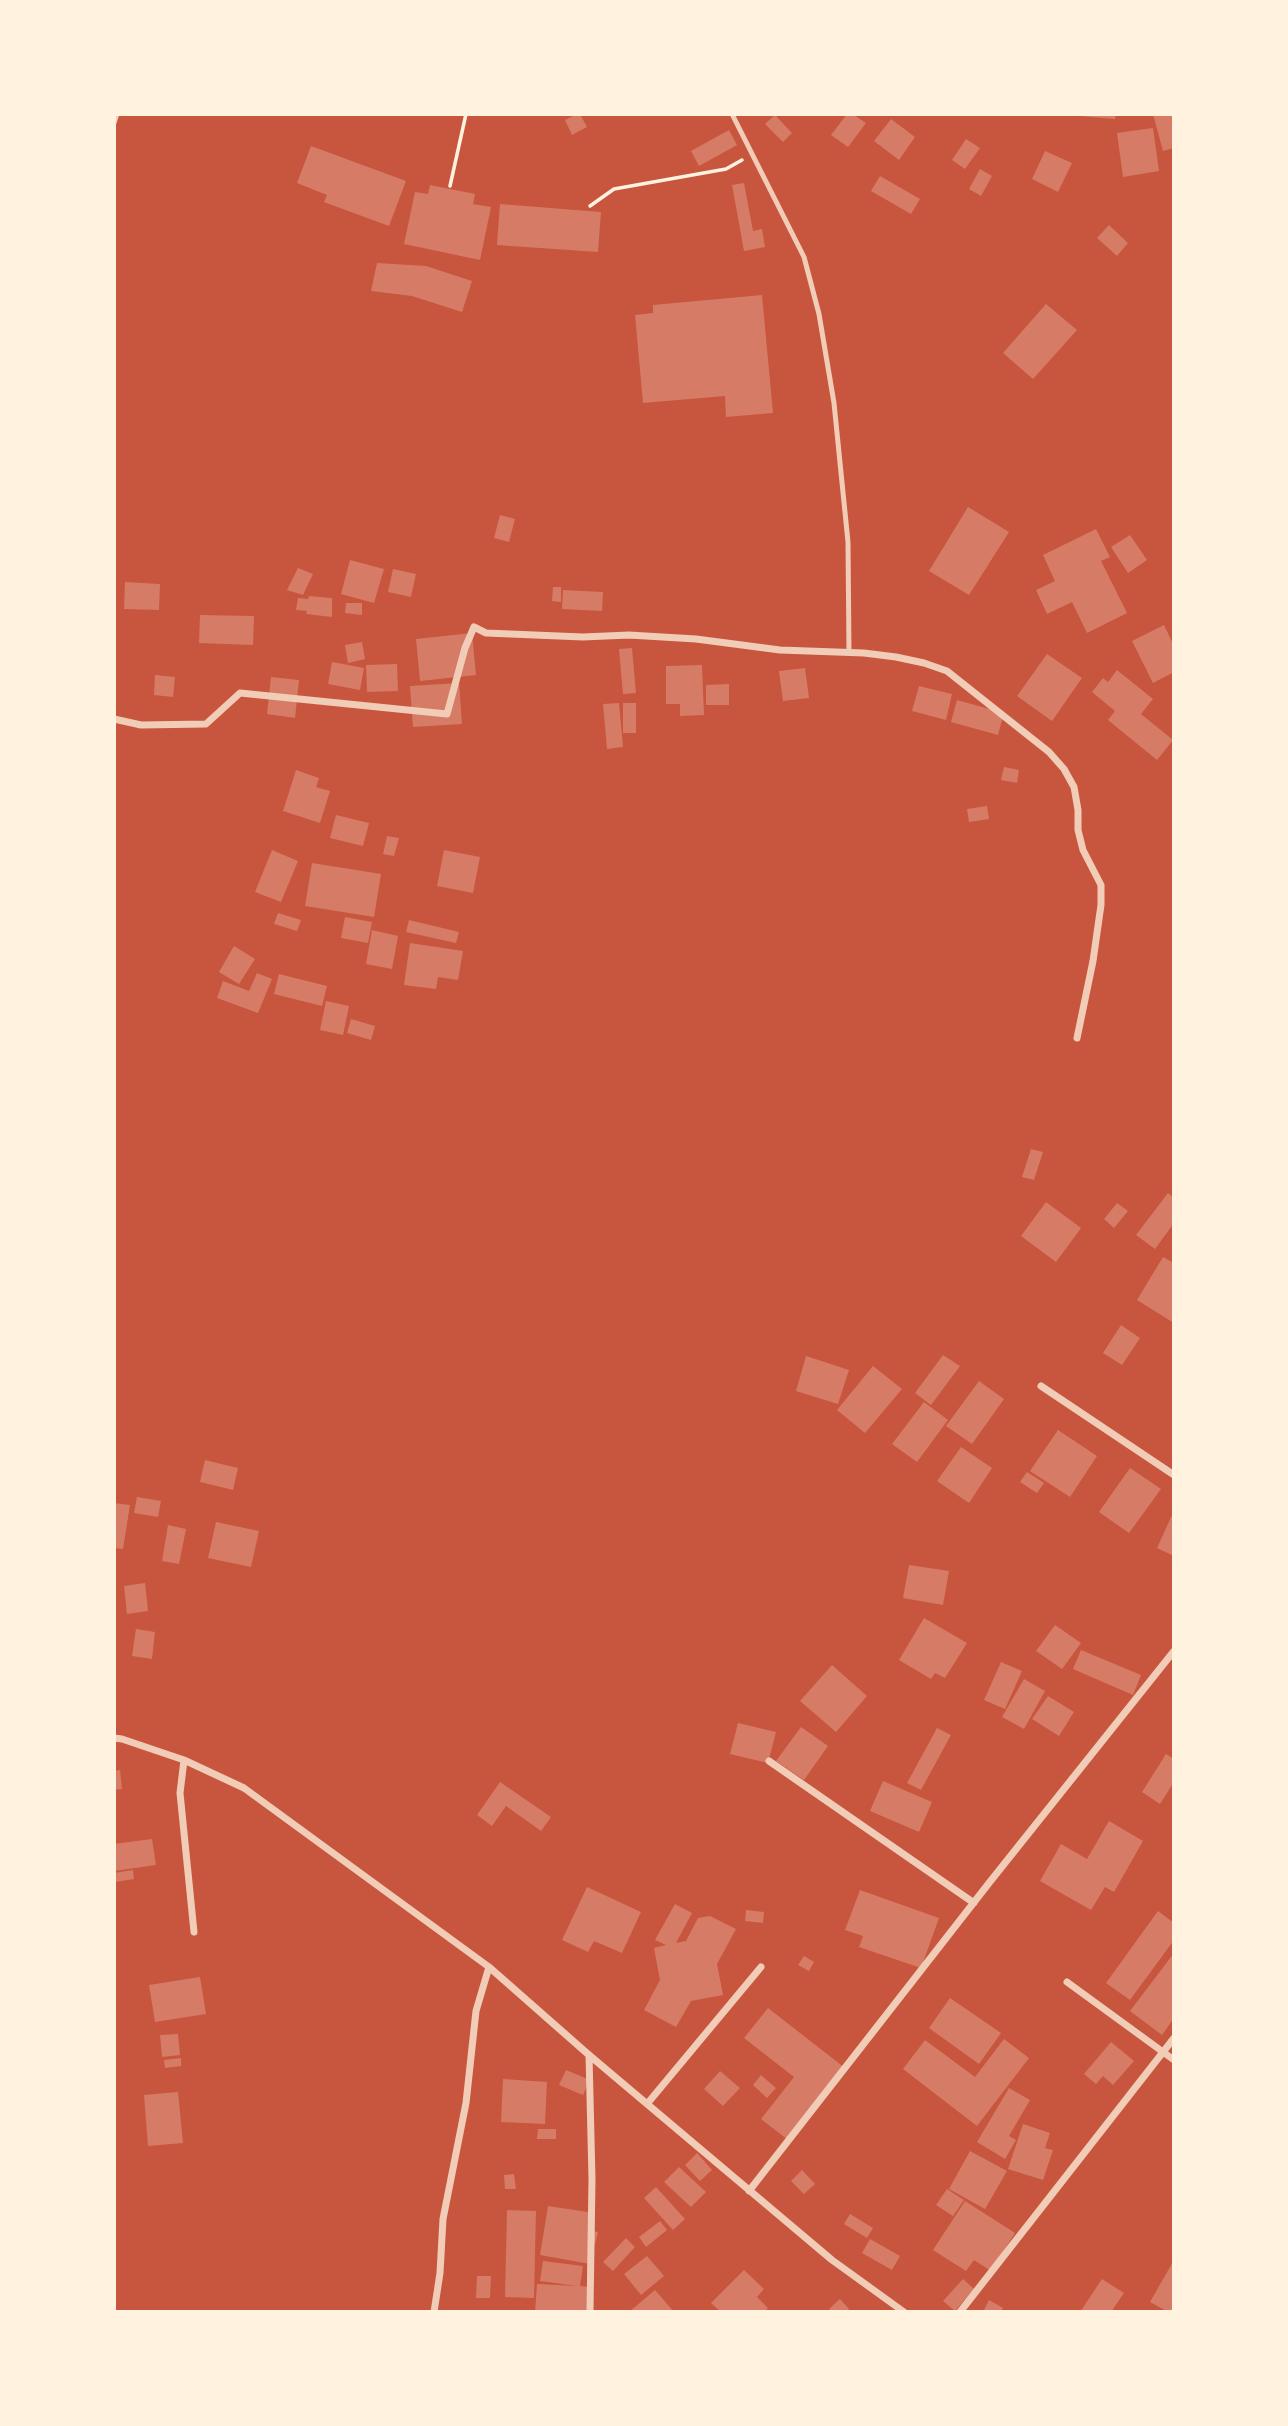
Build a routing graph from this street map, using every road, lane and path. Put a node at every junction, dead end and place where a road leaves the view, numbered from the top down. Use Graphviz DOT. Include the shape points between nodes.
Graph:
graph roads {
  1 [pos="117,114"];
  2 [pos="466,114"];
  3 [pos="732,114"];
  4 [pos="114,123"];
  5 [pos="753,154"];
  6 [pos="450,187"];
  7 [pos="590,206"];
  8 [pos="849,653"];
  9 [pos="114,719"];
  10 [pos="1077,1038"];
  11 [pos="1041,1386"];
  12 [pos="1174,1475"];
  13 [pos="1174,1651"];
  14 [pos="114,1738"];
  15 [pos="184,1760"];
  16 [pos="769,1761"];
  17 [pos="974,1903"];
  18 [pos="194,1932"];
  19 [pos="489,1966"];
  20 [pos="761,1968"];
  21 [pos="1067,1982"];
  22 [pos="1174,2038"];
  23 [pos="1163,2052"];
  24 [pos="589,2055"];
  25 [pos="1174,2060"];
  26 [pos="647,2104"];
  27 [pos="749,2191"];
  28 [pos="434,2312"];
  29 [pos="590,2312"];
  30 [pos="904,2312"];
  31 [pos="960,2312"];
  1 -- 4 [label="lane"];
  2 -- 6 [label="path"];
  3 -- 5 [label="lane"];
  5 -- 7 [label="path" via="726,169 614,189"];
  5 -- 8 [label="lane" via="804,257 819,314 834,402 848,542"];
  8 -- 9 [label="street" via="662,637 486,633 474,627 447,714 240,693 206,724 141,724"];
  8 -- 10 [label="street" via="897,657 947,671 1064,769 1074,787 1083,850 1101,885 1093,961"];
  11 -- 12 [label="street"];
  13 -- 17 [label="street"];
  14 -- 15 [label="street"];
  15 -- 18 [label="street" via="180,1793"];
  15 -- 19 [label="street" via="244,1788"];
  16 -- 17 [label="street"];
  17 -- 27 [label="street"];
  19 -- 24 [label="street"];
  19 -- 28 [label="street" via="476,2011 466,2103 443,2218"];
  20 -- 26 [label="street"];
  21 -- 23 [label="street"];
  22 -- 23 [label="street"];
  23 -- 25 [label="street"];
  23 -- 31 [label="street"];
  24 -- 26 [label="street"];
  24 -- 29 [label="street"];
  26 -- 27 [label="street"];
  27 -- 30 [label="street"];
}
